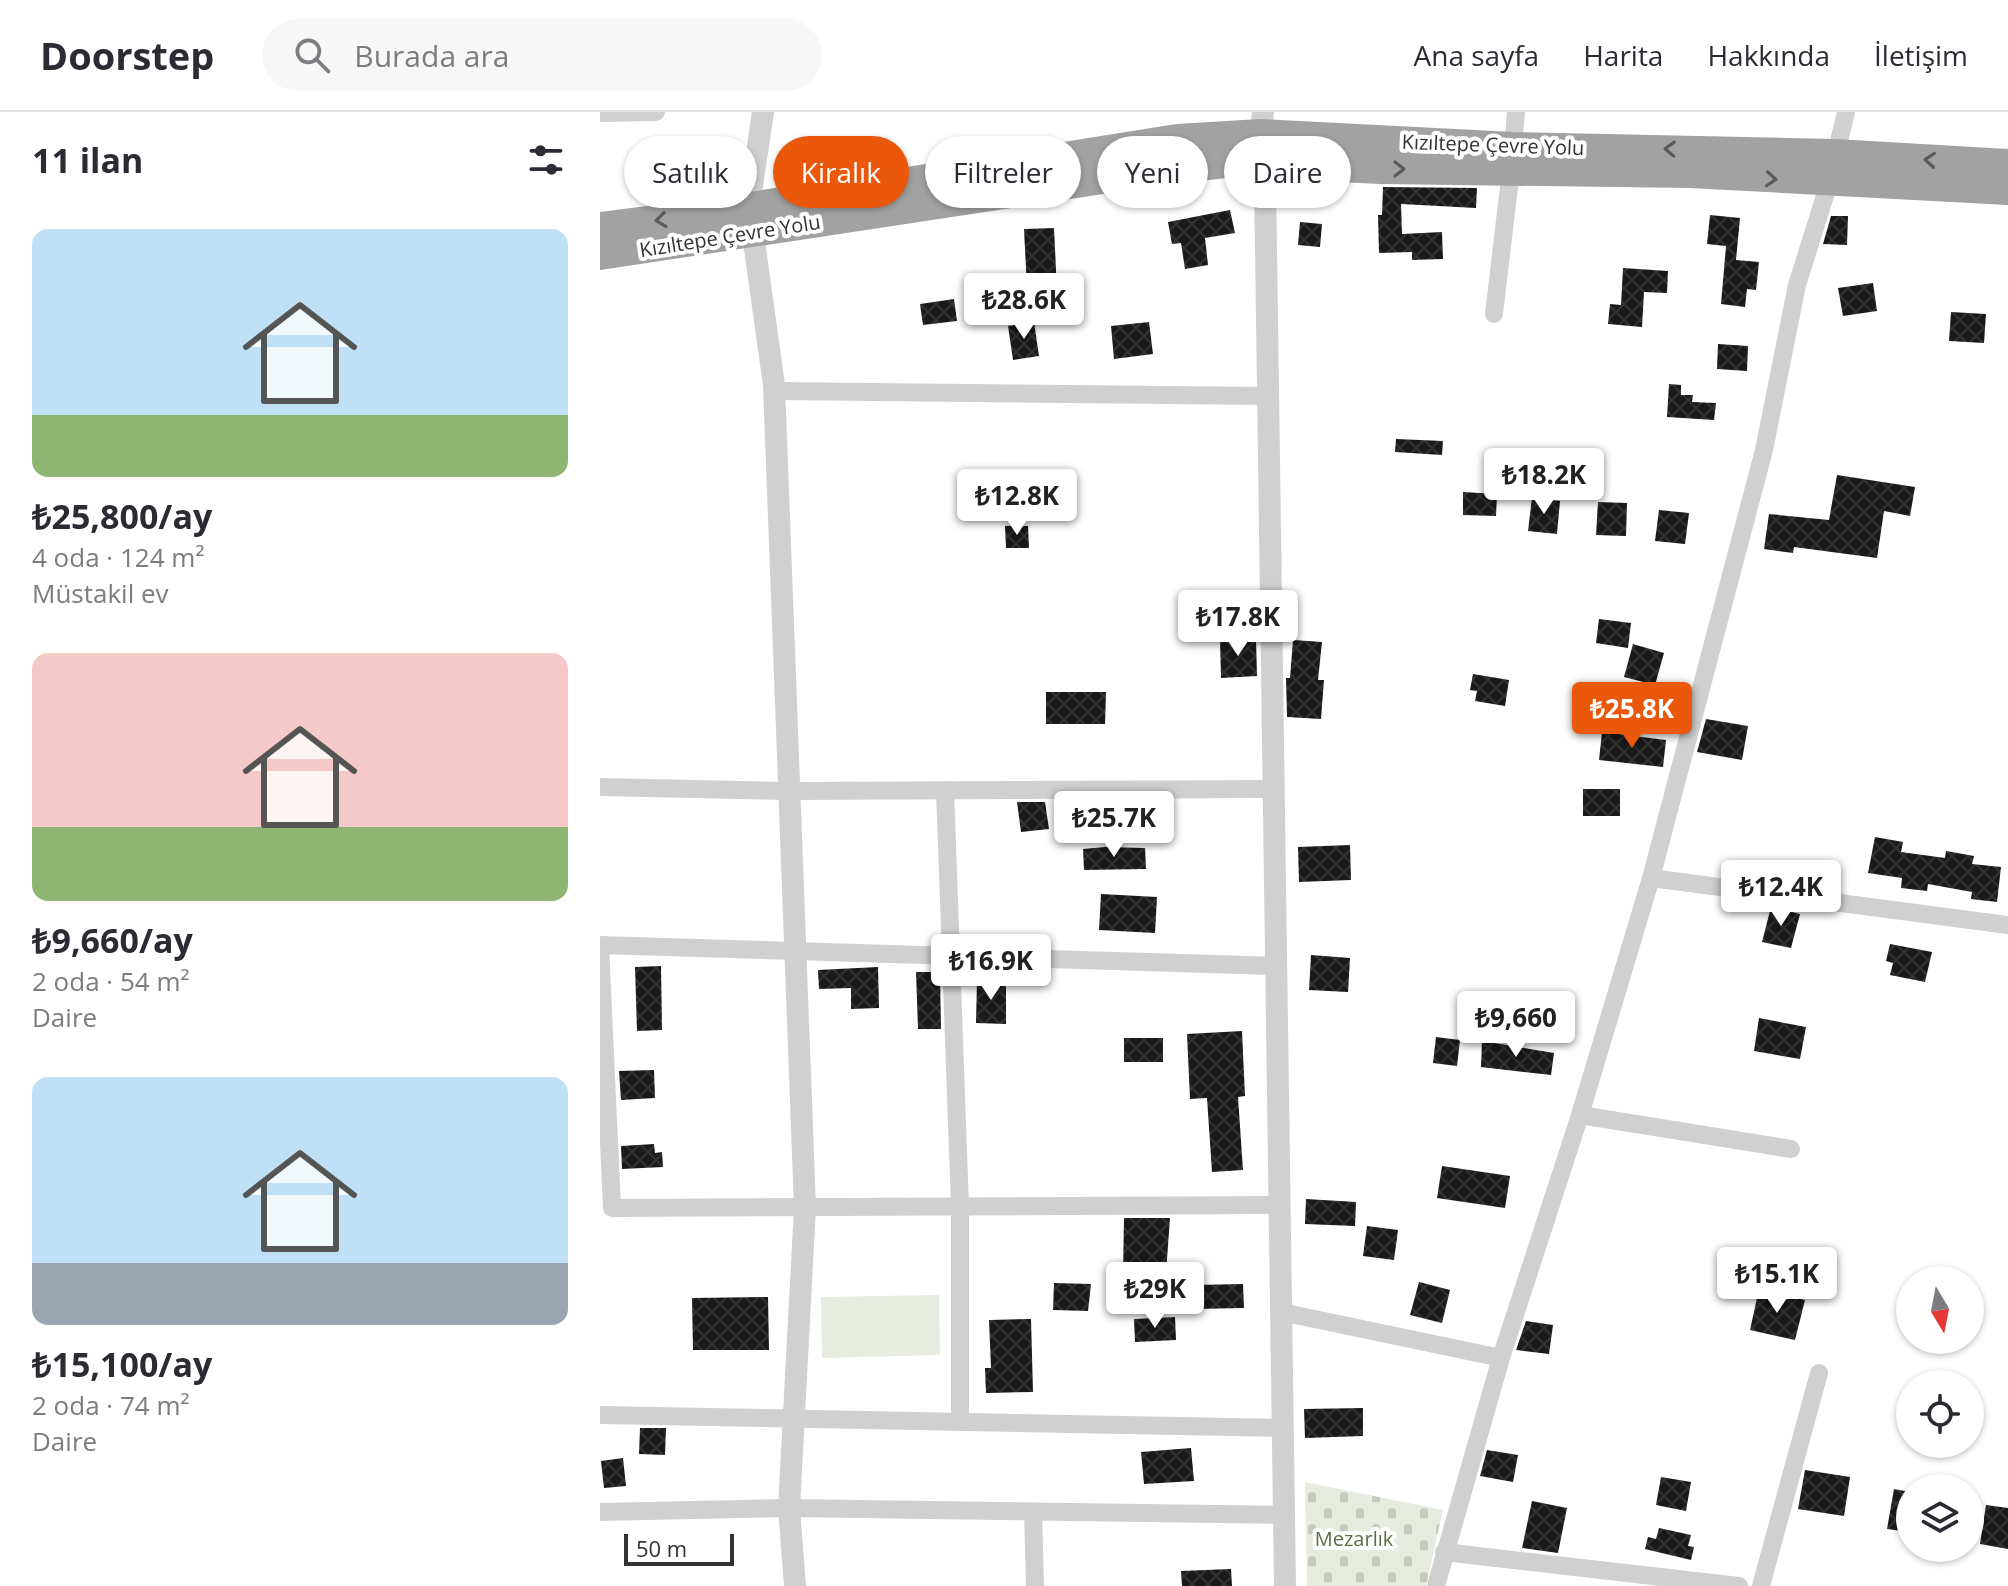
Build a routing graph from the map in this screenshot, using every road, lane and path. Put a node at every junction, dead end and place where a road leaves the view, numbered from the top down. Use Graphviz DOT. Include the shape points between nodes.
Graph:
graph roads {
  1 [pos="656,112"];
  2 [pos="763,112"];
  3 [pos="1516,112"];
  4 [pos="1846,112"];
  5 [pos="600,113"];
  6 [pos="1224,138"];
  7 [pos="1351,144"];
  8 [pos="1512,158"];
  9 [pos="2008,164"];
  10 [pos="1832,168"];
  11 [pos="2008,190"];
  12 [pos="1264,208"];
  13 [pos="751,219"];
  14 [pos="600,227"];
  15 [pos="600,255"];
  16 [pos="1494,314"];
  17 [pos="774,391"];
  18 [pos="1268,396"];
  19 [pos="600,787"];
  20 [pos="1274,789"];
  21 [pos="945,790"];
  22 [pos="789,791"];
  23 [pos="1651,878"];
  24 [pos="2008,925"];
  25 [pos="600,945"];
  26 [pos="795,950"];
  27 [pos="952,955"];
  28 [pos="1276,966"];
  29 [pos="1580,1115"];
  30 [pos="1791,1149"];
  31 [pos="1280,1205"];
  32 [pos="960,1206"];
  33 [pos="805,1207"];
  34 [pos="1281,1312"];
  35 [pos="1501,1358"];
  36 [pos="1819,1373"];
  37 [pos="600,1415"];
  38 [pos="795,1421"];
  39 [pos="960,1422"];
  40 [pos="1283,1428"];
  41 [pos="789,1508"];
  42 [pos="600,1512"];
  43 [pos="1033,1512"];
  44 [pos="1284,1515"];
  45 [pos="1444,1552"];
  46 [pos="795,1586"];
  47 [pos="1035,1586"];
  48 [pos="1285,1586"];
  49 [pos="1436,1586"];
  50 [pos="1739,1586"];
  51 [pos="1761,1586"];
  1 -- 5 [label="street"];
  2 -- 13 [label="street"];
  3 -- 8 [label="street"];
  4 -- 10 [label="street"];
  6 -- 13 [label="highway, Kızıltepe Çevre Yolu" via="1177,139"];
  7 -- 8 [label="highway, Kızıltepe Çevre Yolu"];
  8 -- 10 [label="highway, Kızıltepe Çevre Yolu"];
  8 -- 16 [label="street"];
  9 -- 10 [label="highway, Kızıltepe Çevre Yolu, one-way"];
  10 -- 11 [label="highway, Kızıltepe Çevre Yolu"];
  10 -- 23 [label="street" via="1797,285 1764,450"];
  12 -- 18 [label="street"];
  13 -- 14 [label="highway, Kızıltepe Çevre Yolu, one-way"];
  13 -- 15 [label="highway, Kızıltepe Çevre Yolu"];
  13 -- 17 [label="street"];
  17 -- 18 [label="street"];
  17 -- 22 [label="street"];
  18 -- 20 [label="street"];
  19 -- 22 [label="street"];
  20 -- 21 [label="street"];
  20 -- 28 [label="street"];
  21 -- 22 [label="street"];
  21 -- 27 [label="street"];
  22 -- 26 [label="street"];
  23 -- 24 [label="street"];
  23 -- 29 [label="street"];
  25 -- 26 [label="street"];
  25 -- 33 [label="street" via="612,1208"];
  26 -- 27 [label="street"];
  26 -- 33 [label="street"];
  27 -- 28 [label="street"];
  27 -- 32 [label="street"];
  28 -- 31 [label="street"];
  29 -- 30 [label="street"];
  29 -- 35 [label="street"];
  31 -- 32 [label="street"];
  31 -- 34 [label="street"];
  32 -- 33 [label="street"];
  32 -- 39 [label="street"];
  33 -- 38 [label="street"];
  34 -- 35 [label="street"];
  34 -- 40 [label="street"];
  35 -- 45 [label="street"];
  36 -- 51 [label="street"];
  37 -- 38 [label="street"];
  38 -- 39 [label="street"];
  38 -- 41 [label="street"];
  39 -- 40 [label="street"];
  40 -- 44 [label="street"];
  41 -- 42 [label="street"];
  41 -- 43 [label="street"];
  41 -- 46 [label="street"];
  43 -- 44 [label="street"];
  43 -- 47 [label="street"];
  44 -- 48 [label="street"];
  45 -- 49 [label="street"];
  45 -- 50 [label="street"];
}
